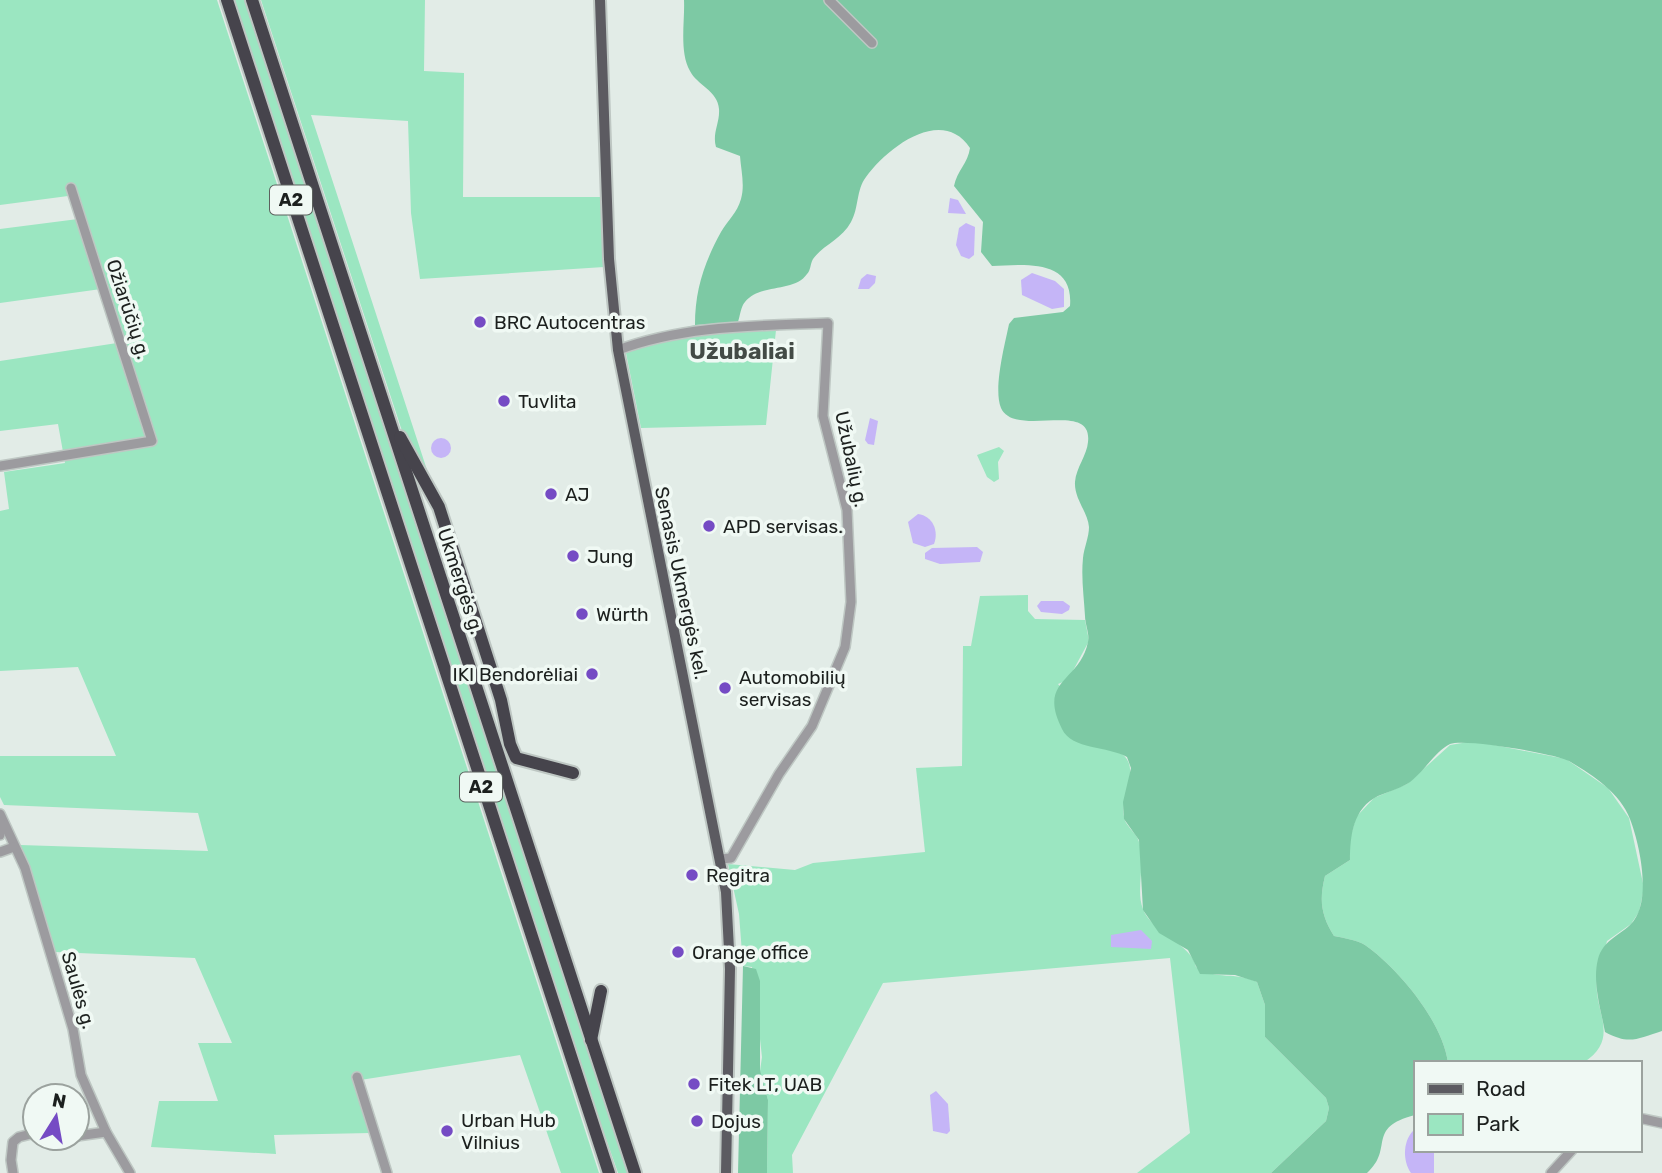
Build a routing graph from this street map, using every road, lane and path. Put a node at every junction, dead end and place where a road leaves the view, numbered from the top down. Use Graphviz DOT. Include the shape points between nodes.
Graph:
graph roads {
  1 [pos="227,0"];
  2 [pos="252,0"];
  3 [pos="600,0"];
  4 [pos="829,0"];
  5 [pos="872,43"];
  6 [pos="71,188"];
  7 [pos="618,350"];
  8 [pos="378,389"];
  9 [pos="0,466"];
  10 [pos="573,773"];
  11 [pos="0,814"];
  12 [pos="0,822"];
  13 [pos="0,835"];
  14 [pos="14,847"];
  15 [pos="0,852"];
  16 [pos="721,859"];
  17 [pos="601,991"];
  18 [pos="591,1043"];
  19 [pos="357,1077"];
  20 [pos="1641,1118"];
  21 [pos="1662,1123"];
  22 [pos="106,1132"];
  23 [pos="91,1134"];
  24 [pos="21,1136"];
  25 [pos="1571,1152"];
  26 [pos="13,1173"];
  27 [pos="130,1173"];
  28 [pos="387,1173"];
  29 [pos="609,1173"];
  30 [pos="635,1173"];
  31 [pos="726,1173"];
  32 [pos="1551,1173"];
  1 -- 29 [label="highway, A2"];
  2 -- 8 [label="highway, Ukmergės g. / A2"];
  3 -- 7 [label="main road, Senasis Ukmergės kel." via="610,266"];
  4 -- 5 [label="street"];
  6 -- 9 [label="street, Ožiarūčių g." via="152,441"];
  7 -- 16 [label="main road, Senasis Ukmergės kel."];
  7 -- 16 [label="street, Užubalių g." via="717,327 828,323 823,416 847,510 851,602 843,654 813,726 779,774 732,858"];
  8 -- 10 [label="highway" via="439,507 516,758"];
  8 -- 18 [label="highway, Ukmergės g. / A2"];
  11 -- 14 [label="street, Saulės g."];
  12 -- 13 [label="street"];
  14 -- 15 [label="street"];
  14 -- 22 [label="street, Saulės g." via="69,1017 81,1075"];
  16 -- 31 [label="main road, Senasis Ukmergės kel." via="730,938"];
  17 -- 18 [label="highway"];
  18 -- 30 [label="highway, Ukmergės g. / A2"];
  19 -- 28 [label="street"];
  20 -- 21 [label="street"];
  22 -- 23 [label="street"];
  22 -- 27 [label="street, Saulės g."];
  24 -- 26 [label="street" via="13,1142"];
  25 -- 32 [label="street"];
}
